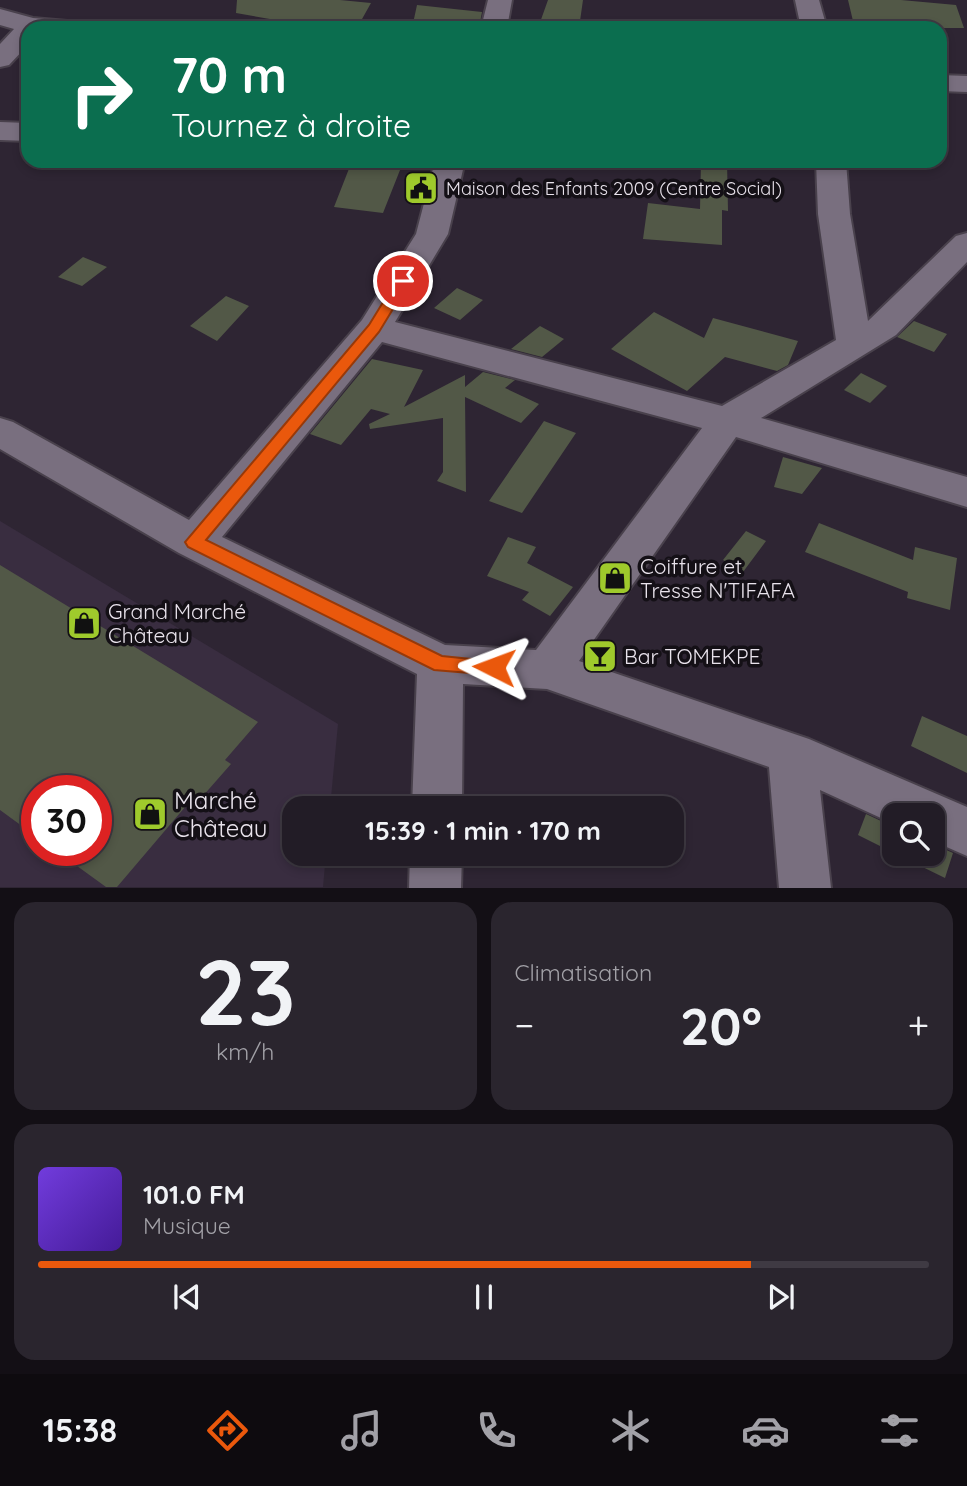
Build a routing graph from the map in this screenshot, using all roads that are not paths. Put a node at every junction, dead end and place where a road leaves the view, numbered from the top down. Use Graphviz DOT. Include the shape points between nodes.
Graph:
graph roads {
  1 [pos="51,0"];
  2 [pos="500,0"];
  3 [pos="807,0"];
  4 [pos="0,17"];
  5 [pos="35,21"];
  6 [pos="496,21"];
  7 [pos="812,21"];
  8 [pos="21,25"];
  9 [pos="21,37"];
  10 [pos="0,59"];
  11 [pos="947,83"];
  12 [pos="967,84"];
  13 [pos="0,131"];
  14 [pos="21,132"];
  15 [pos="448,168"];
  16 [pos="831,168"];
  17 [pos="967,243"];
  18 [pos="374,328"];
  19 [pos="854,345"];
  20 [pos="727,421"];
  21 [pos="0,432"];
  22 [pos="967,492"];
  23 [pos="194,542"];
  24 [pos="440,664"];
  25 [pos="547,670"];
  26 [pos="792,754"];
  27 [pos="437,796"];
  28 [pos="903,803"];
  29 [pos="945,822"];
  30 [pos="967,832"];
  31 [pos="436,866"];
  32 [pos="435,887"];
  33 [pos="805,887"];
  1 -- 5 [label="street"];
  2 -- 6 [label="street"];
  3 -- 7 [label="street"];
  4 -- 8 [label="street"];
  9 -- 10 [label="street"];
  11 -- 12 [label="street"];
  13 -- 14 [label="street"];
  15 -- 18 [label="street" via="432,234"];
  16 -- 19 [label="street"];
  17 -- 19 [label="street" via="884,327"];
  18 -- 20 [label="street"];
  18 -- 23 [label="street"];
  19 -- 20 [label="street"];
  20 -- 22 [label="street"];
  20 -- 25 [label="street"];
  21 -- 23 [label="street"];
  23 -- 24 [label="street"];
  24 -- 25 [label="street"];
  24 -- 27 [label="street"];
  25 -- 26 [label="street"];
  26 -- 28 [label="street"];
  26 -- 33 [label="street"];
  29 -- 30 [label="street"];
  31 -- 32 [label="street"];
}
